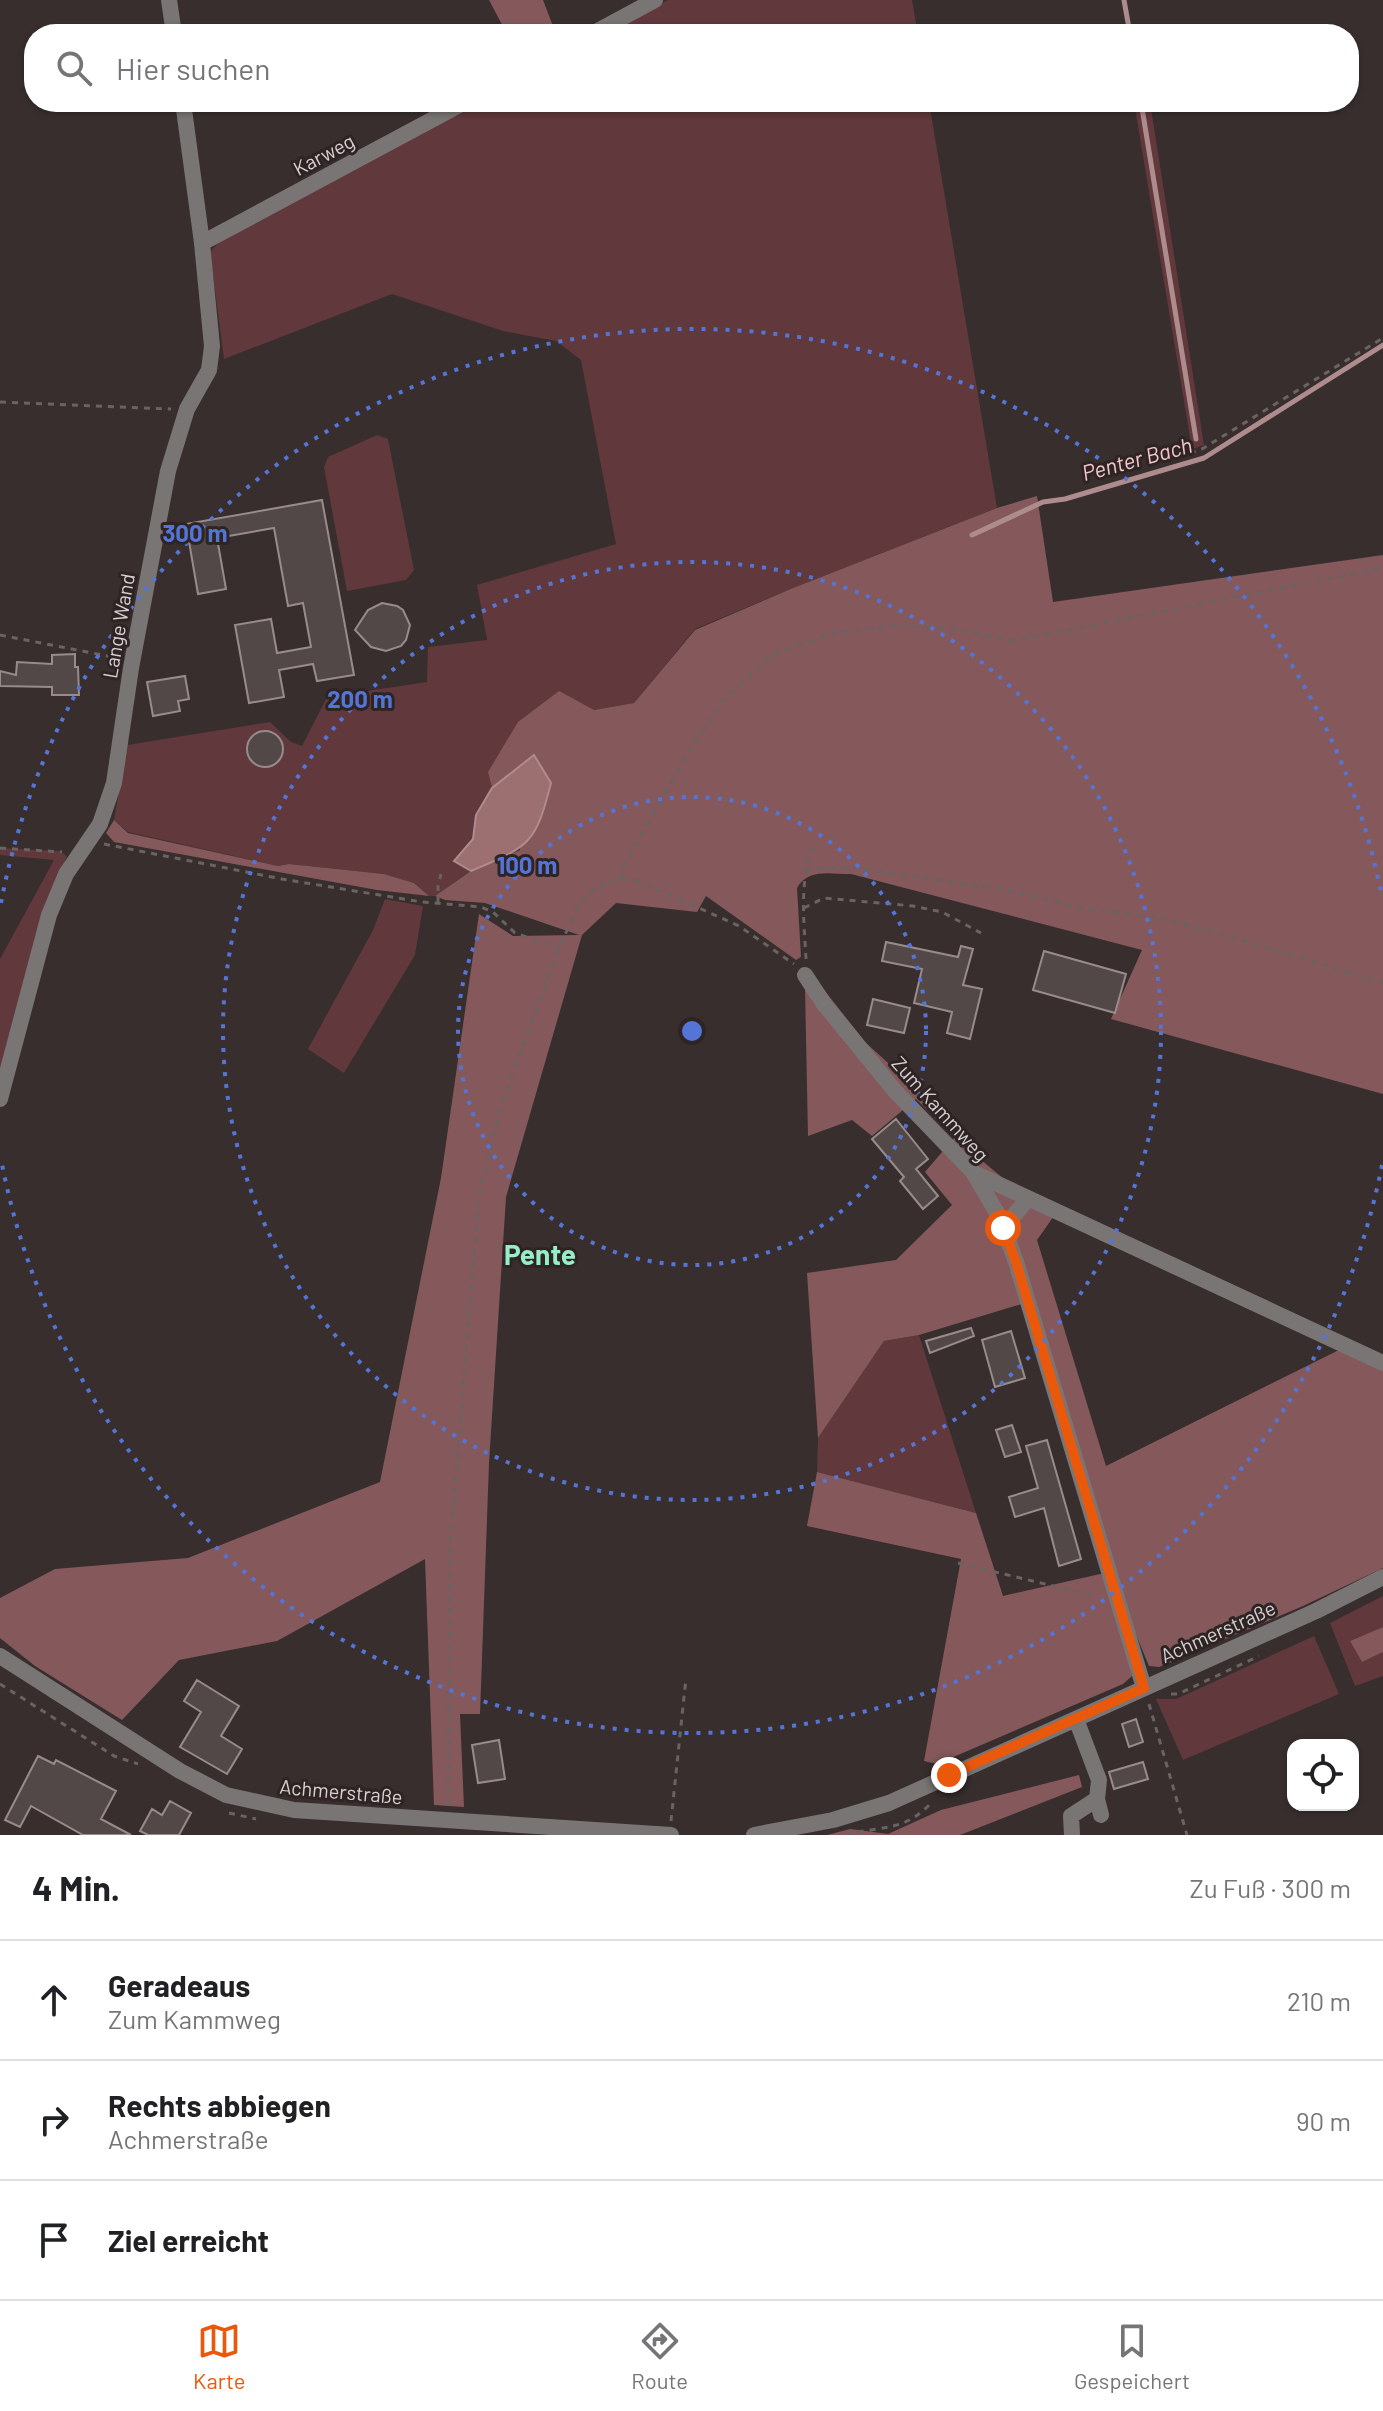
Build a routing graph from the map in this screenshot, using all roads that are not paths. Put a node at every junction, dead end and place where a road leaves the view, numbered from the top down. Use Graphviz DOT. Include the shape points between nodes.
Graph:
graph roads {
  1 [pos="169,0"];
  2 [pos="655,0"];
  3 [pos="173,24"];
  4 [pos="611,24"];
  5 [pos="184,112"];
  6 [pos="446,112"];
  7 [pos="202,243"];
  8 [pos="805,975"];
  9 [pos="0,1099"];
  10 [pos="973,1172"];
  11 [pos="1028,1199"];
  12 [pos="1003,1228"];
  13 [pos="1383,1363"];
  14 [pos="1383,1577"];
  15 [pos="0,1656"];
  16 [pos="1144,1688"];
  17 [pos="1076,1719"];
  18 [pos="471,1828"];
  19 [pos="671,1835"];
  20 [pos="754,1835"];
  21 [pos="1072,1835"];
  1 -- 3 [label="street"];
  2 -- 4 [label="street"];
  5 -- 7 [label="street, Lange Wand"];
  6 -- 7 [label="street, Karweg"];
  7 -- 9 [label="street, Lange Wand" via="212,346 209,370 187,409 168,471 114,783 100,824 66,874 44,930"];
  8 -- 10 [label="street, Zum Kammweg" via="895,1091"];
  10 -- 11 [label="street"];
  10 -- 12 [label="street, Zum Kammweg"];
  11 -- 12 [label="street"];
  11 -- 13 [label="street"];
  12 -- 16 [label="street, Zum Kammweg"];
  14 -- 16 [label="street, Achmerstraße"];
  15 -- 18 [label="street, Achmerstraße" via="226,1795 294,1810 448,1820"];
  16 -- 17 [label="street, Achmerstraße"];
  17 -- 20 [label="street, Achmerstraße" via="889,1803"];
  17 -- 21 [label="street" via="1099,1780 1099,1807 1071,1816"];
  18 -- 19 [label="street, Achmerstraße"];
}
